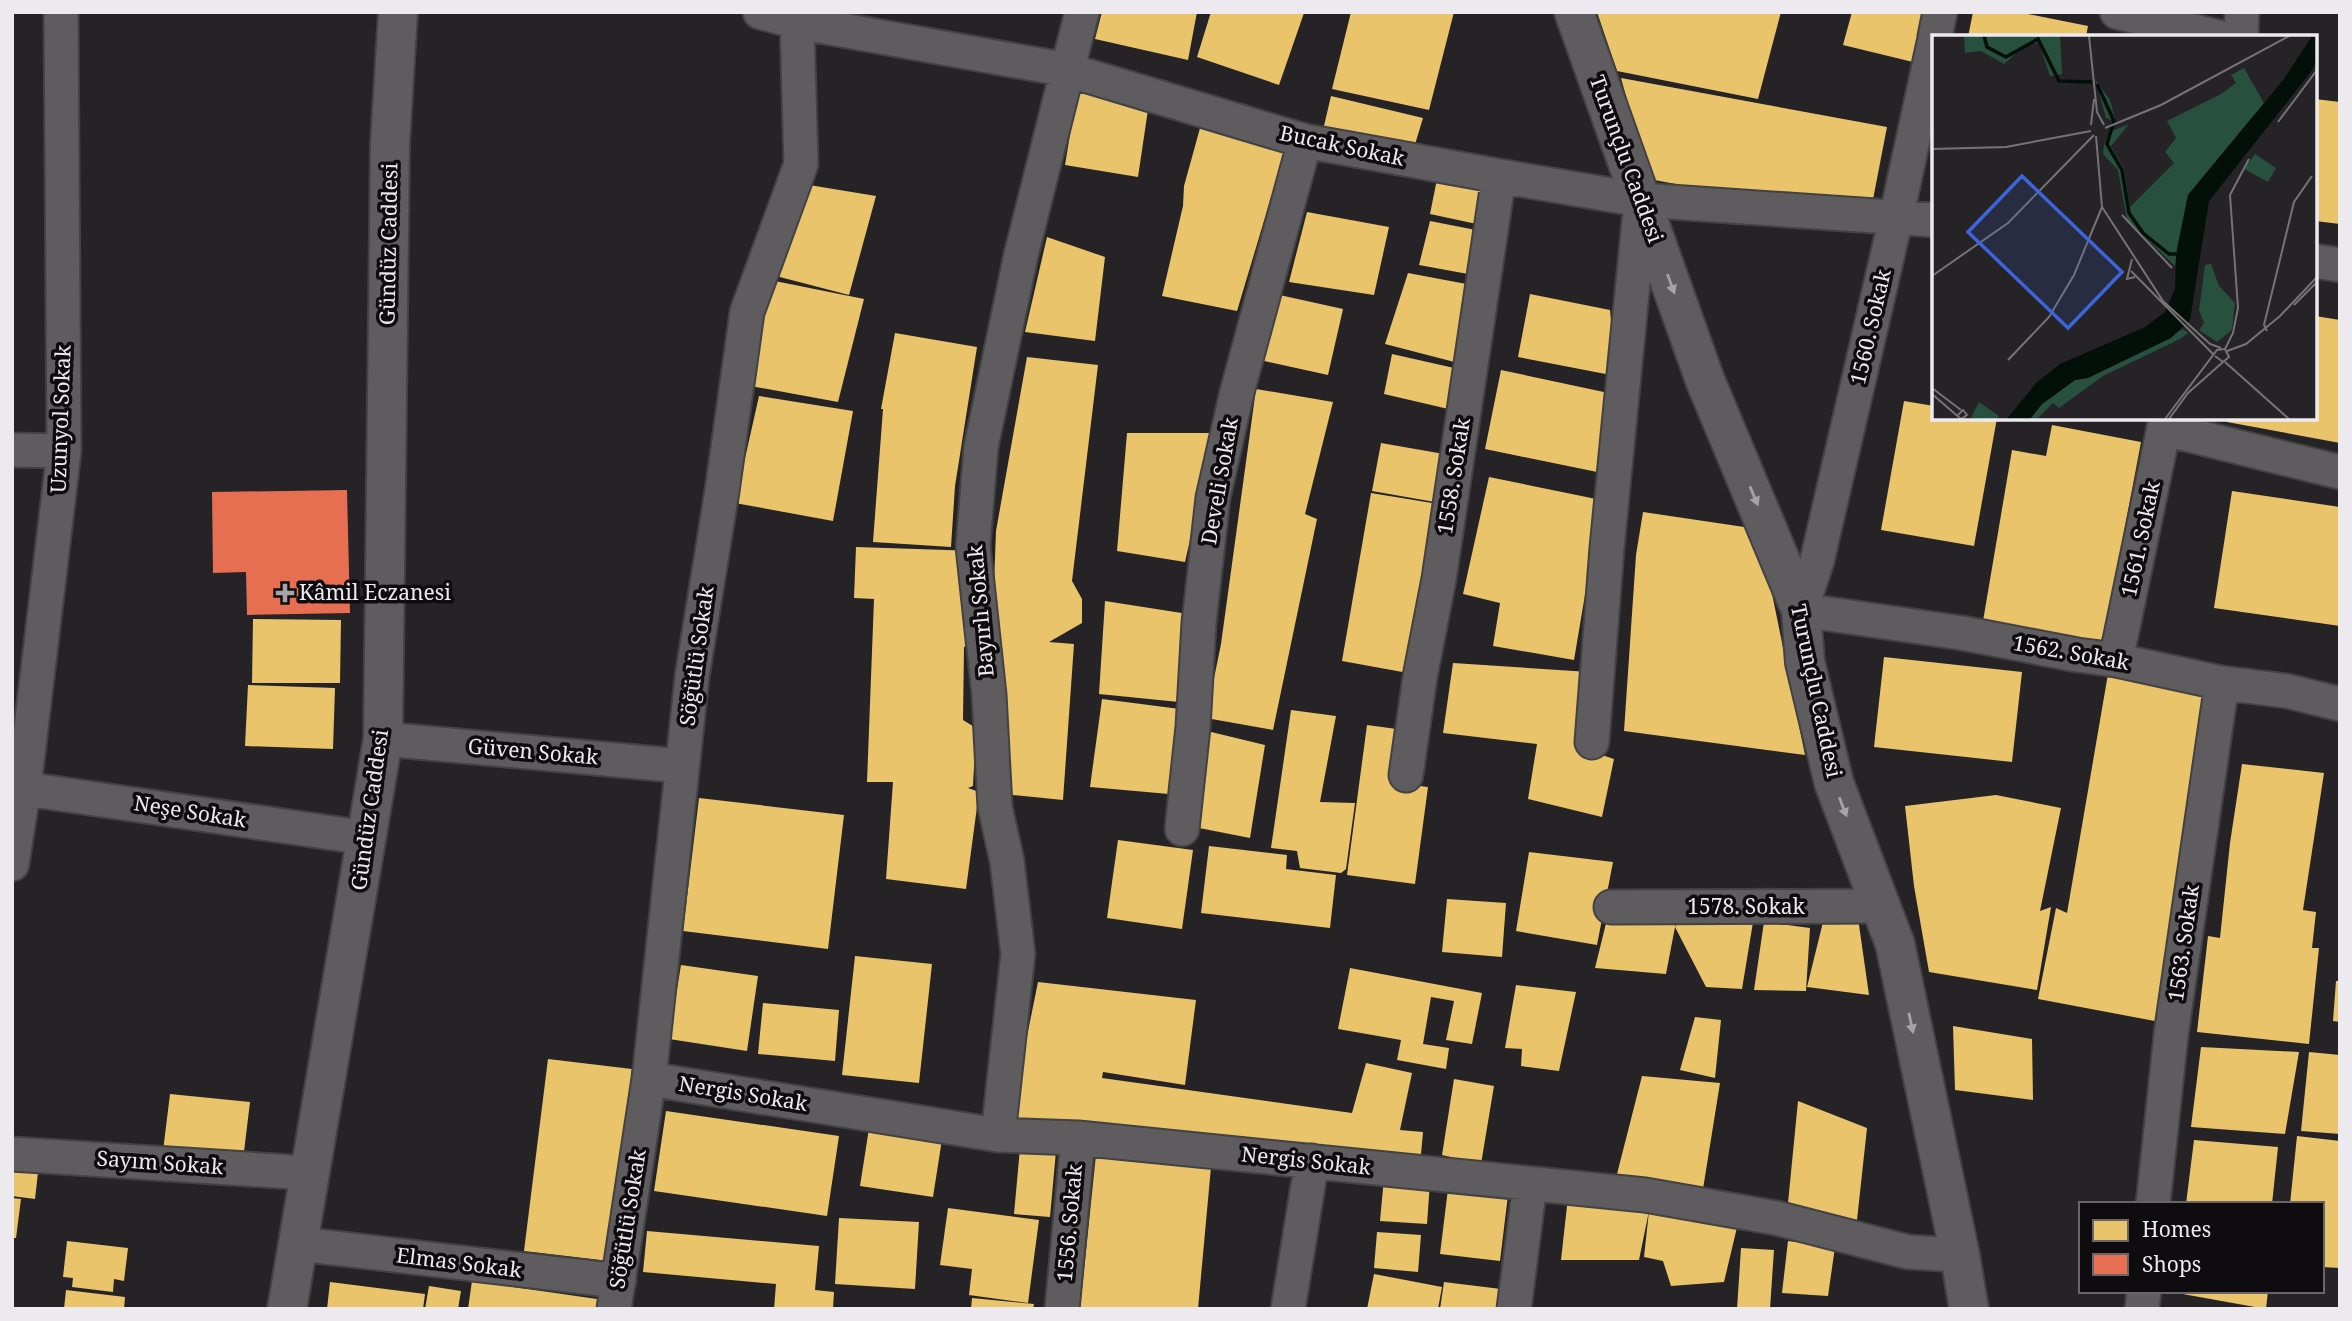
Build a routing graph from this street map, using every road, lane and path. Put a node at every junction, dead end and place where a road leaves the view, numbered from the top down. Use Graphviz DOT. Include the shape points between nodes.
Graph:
graph roads {
  1 [pos="61,12"];
  2 [pos="398,12"];
  3 [pos="760,12"];
  4 [pos="1082,12"];
  5 [pos="1574,12"];
  6 [pos="1940,12"];
  7 [pos="2117,12"];
  8 [pos="2242,12"];
  9 [pos="798,17"];
  10 [pos="1935,35"];
  11 [pos="2210,35"];
  12 [pos="2241,35"];
  13 [pos="1932,52"];
  14 [pos="1068,71"];
  15 [pos="1305,141"];
  16 [pos="1499,176"];
  17 [pos="1641,200"];
  18 [pos="1896,218"];
  19 [pos="1932,220"];
  20 [pos="2317,261"];
  21 [pos="2340,265"];
  22 [pos="2165,424"];
  23 [pos="12,450"];
  24 [pos="64,451"];
  25 [pos="2340,472"];
  26 [pos="1801,610"];
  27 [pos="2116,660"];
  28 [pos="2222,683"];
  29 [pos="2340,704"];
  30 [pos="383,739"];
  31 [pos="1592,742"];
  32 [pos="682,766"];
  33 [pos="1406,775"];
  34 [pos="18,787"];
  35 [pos="1182,829"];
  36 [pos="367,838"];
  37 [pos="12,864"];
  38 [pos="1881,906"];
  39 [pos="1611,907"];
  40 [pos="649,1079"];
  41 [pos="998,1135"];
  42 [pos="1078,1138"];
  43 [pos="12,1154"];
  44 [pos="1312,1161"];
  45 [pos="309,1173"];
  46 [pos="1530,1184"];
  47 [pos="2153,1202"];
  48 [pos="299,1244"];
  49 [pos="1961,1255"];
  50 [pos="617,1295"];
  51 [pos="287,1309"];
  52 [pos="1062,1309"];
  53 [pos="1288,1309"];
  54 [pos="1514,1309"];
  55 [pos="1969,1309"];
  1 -- 24 [label="street, Uzunyol Sokak"];
  2 -- 30 [label="street, Gündüz Caddesi" via="390,143"];
  3 -- 9 [label="street, Bucak Sokak"];
  4 -- 14 [label="street, Bayırlı Sokak"];
  5 -- 17 [label="street, Turunçlu Caddesi"];
  6 -- 10 [label="street"];
  7 -- 11 [label="street"];
  8 -- 12 [label="street"];
  9 -- 14 [label="street, Bucak Sokak"];
  9 -- 32 [label="street, Söğütlü Sokak" via="801,164 747,312"];
  13 -- 18 [label="street, 1560. Sokak"];
  14 -- 15 [label="street, Bucak Sokak"];
  14 -- 41 [label="street, Bayırlı Sokak" via="1021,256 981,447 973,546 995,807 1018,954"];
  15 -- 16 [label="street, Bucak Sokak"];
  15 -- 35 [label="street, Develi Sokak" via="1213,498"];
  16 -- 17 [label="street, Bucak Sokak"];
  16 -- 33 [label="street, 1558. Sokak"];
  17 -- 18 [label="street, Bucak Sokak"];
  17 -- 26 [label="street, Turunçlu Caddesi, one-way" via="1705,380"];
  17 -- 31 [label="street"];
  18 -- 19 [label="street, Bucak Sokak"];
  18 -- 26 [label="street, 1560. Sokak" via="1817,561"];
  20 -- 21 [label="street"];
  22 -- 25 [label="street"];
  22 -- 27 [label="street, 1561. Sokak"];
  23 -- 24 [label="street"];
  24 -- 34 [label="street, Uzunyol Sokak"];
  26 -- 27 [label="street, 1562. Sokak"];
  26 -- 38 [label="street, Turunçlu Caddesi, one-way" via="1805,662 1834,783"];
  27 -- 28 [label="street, 1562. Sokak"];
  28 -- 29 [label="street, 1562. Sokak" via="2287,691"];
  28 -- 47 [label="street, 1563. Sokak" via="2171,1035"];
  30 -- 32 [label="street, Güven Sokak"];
  30 -- 36 [label="street, Gündüz Caddesi"];
  32 -- 40 [label="street, Söğütlü Sokak"];
  34 -- 36 [label="street, Neşe Sokak"];
  34 -- 37 [label="street, Uzunyol Sokak"];
  36 -- 45 [label="street, Gündüz Caddesi"];
  38 -- 39 [label="street, 1578. Sokak"];
  38 -- 49 [label="street, Turunçlu Caddesi, one-way" via="1895,944"];
  40 -- 41 [label="street, Nergis Sokak"];
  40 -- 50 [label="street, Söğütlü Sokak"];
  41 -- 42 [label="street, Nergis Sokak"];
  42 -- 44 [label="street, Nergis Sokak"];
  42 -- 52 [label="street, 1556. Sokak"];
  43 -- 45 [label="street, Sayım Sokak"];
  44 -- 46 [label="street, Nergis Sokak"];
  44 -- 53 [label="street"];
  45 -- 48 [label="street, Gündüz Caddesi"];
  46 -- 49 [label="street, Nergis Sokak" via="1645,1195 1776,1218 1909,1252"];
  46 -- 54 [label="street"];
  48 -- 50 [label="street, Elmas Sokak"];
  48 -- 51 [label="street, Gündüz Caddesi"];
  49 -- 55 [label="street, Turunçlu Caddesi"];
}
